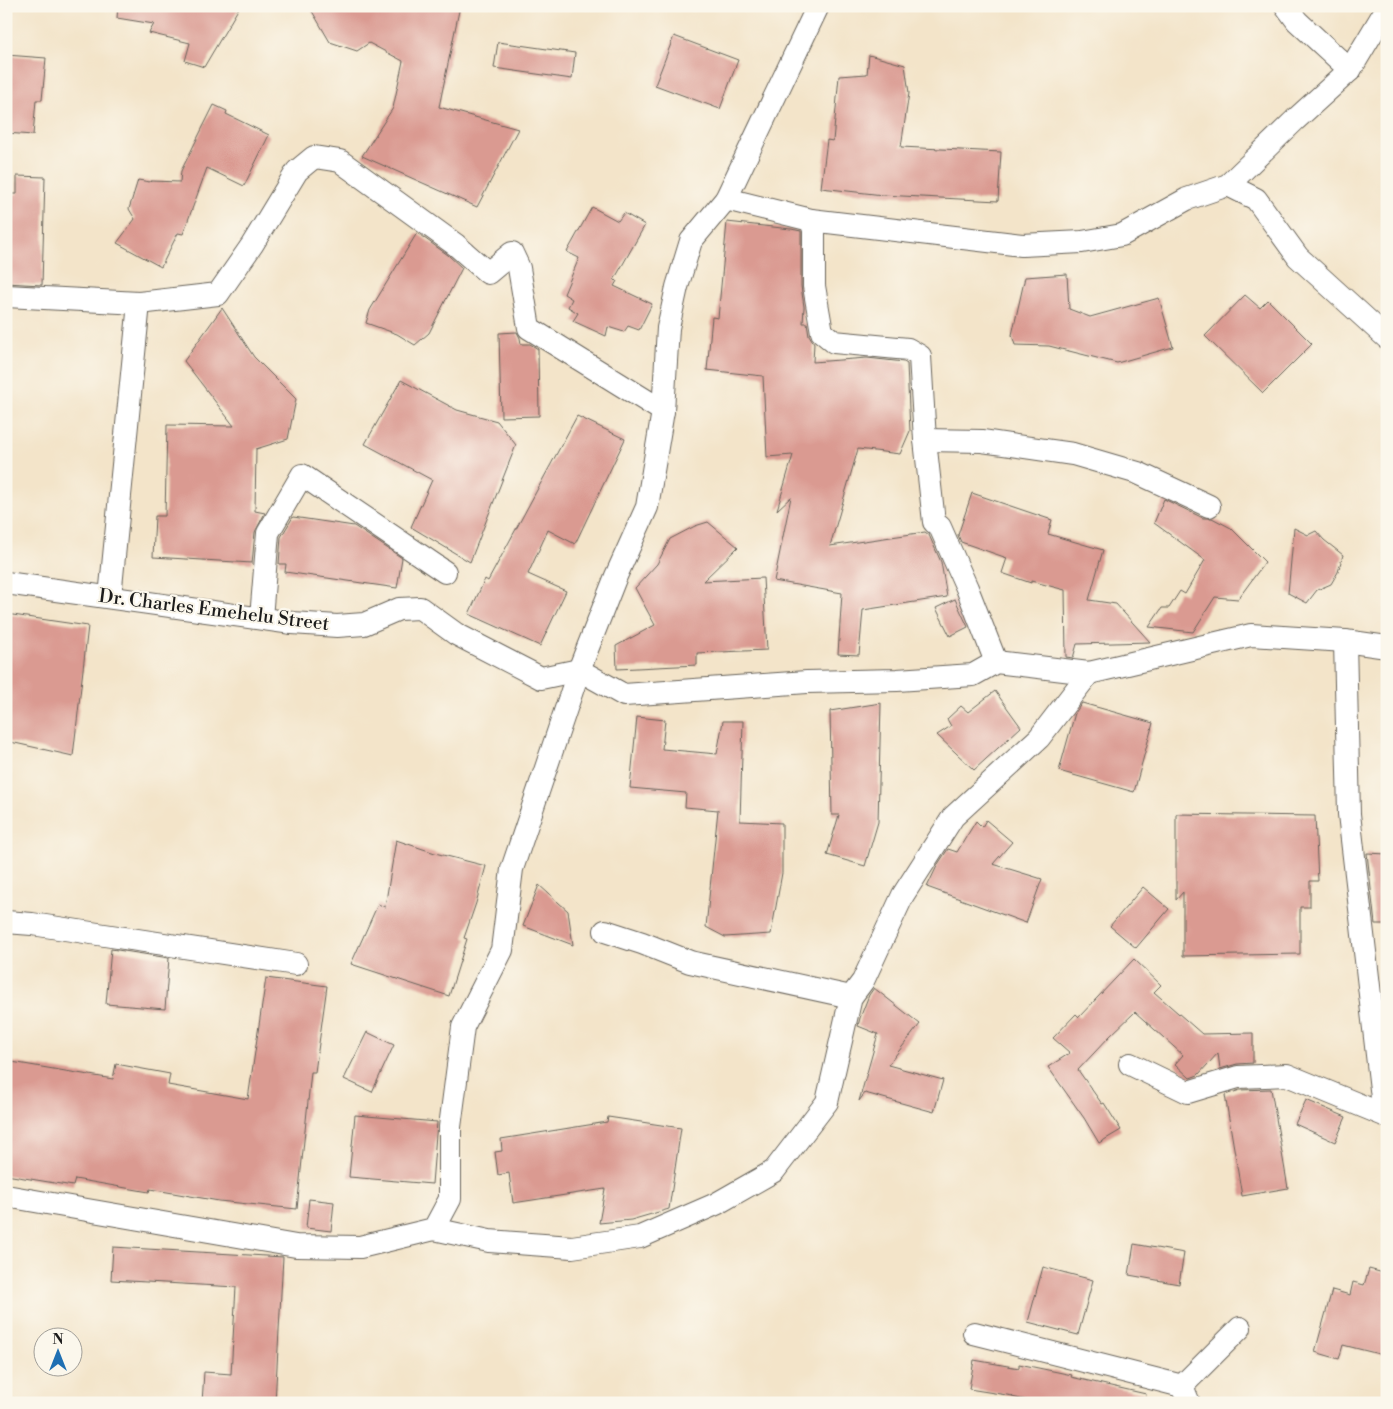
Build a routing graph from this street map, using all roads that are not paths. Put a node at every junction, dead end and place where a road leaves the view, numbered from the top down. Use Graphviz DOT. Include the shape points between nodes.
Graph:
graph roads {
  1 [pos="818,6"];
  2 [pos="1286,6"];
  3 [pos="1387,8"];
  4 [pos="1350,70"];
  5 [pos="1228,185"];
  6 [pos="726,199"];
  7 [pos="811,220"];
  8 [pos="6,296"];
  9 [pos="139,302"];
  10 [pos="1387,338"];
  11 [pos="663,411"];
  12 [pos="925,440"];
  13 [pos="1209,506"];
  14 [pos="445,572"];
  15 [pos="6,583"];
  16 [pos="110,597"];
  17 [pos="261,618"];
  18 [pos="1345,641"];
  19 [pos="1387,647"];
  20 [pos="996,662"];
  21 [pos="579,670"];
  22 [pos="1089,673"];
  23 [pos="6,922"];
  24 [pos="605,931"];
  25 [pos="296,964"];
  26 [pos="851,997"];
  27 [pos="1130,1064"];
  28 [pos="6,1196"];
  29 [pos="434,1230"];
  30 [pos="1240,1328"];
  31 [pos="974,1333"];
  32 [pos="1186,1394"];
  1 -- 6 [label="street"];
  2 -- 4 [label="street"];
  3 -- 4 [label="street"];
  4 -- 5 [label="street"];
  5 -- 7 [label="street" via="1187,199 1122,235 1082,242 1022,245"];
  5 -- 10 [label="street" via="1256,199 1298,256"];
  6 -- 7 [label="street"];
  6 -- 11 [label="street" via="691,241 677,287 668,328"];
  7 -- 12 [label="street" via="814,230 814,286 822,332 834,342 908,349 920,356"];
  8 -- 9 [label="street"];
  9 -- 11 [label="street" via="218,294 298,171 314,157 340,161 456,245 488,273 512,253 519,268 529,328"];
  9 -- 16 [label="street"];
  11 -- 21 [label="street" via="647,507"];
  12 -- 13 [label="street" via="982,441 1073,454 1138,473"];
  12 -- 20 [label="street" via="934,522 940,527"];
  14 -- 17 [label="street" via="302,475 268,533"];
  15 -- 16 [label="street, Dr. Charles Emehelu Street"];
  16 -- 17 [label="street, Dr. Charles Emehelu Street"];
  17 -- 21 [label="street, Dr. Charles Emehelu Street" via="337,626 364,624 400,609 420,608 456,634 541,678"];
  18 -- 19 [label="street"];
  18 -- 22 [label="street" via="1251,635"];
  18 -- 27 [label="street" via="1349,814 1384,1115 1288,1075 1238,1077 1188,1092"];
  20 -- 21 [label="street" via="973,675 807,682 624,695"];
  20 -- 22 [label="street"];
  21 -- 29 [label="street" via="512,869 502,950 463,1027 450,1127 450,1198"];
  22 -- 26 [label="street" via="1039,738 953,816 903,895 863,981"];
  23 -- 25 [label="street"];
  24 -- 26 [label="street" via="690,962"];
  26 -- 29 [label="street" via="827,1102 774,1171 716,1204 640,1237 572,1247 489,1241"];
  28 -- 29 [label="street" via="296,1246 360,1247"];
  30 -- 32 [label="street"];
  31 -- 32 [label="street"];
}
